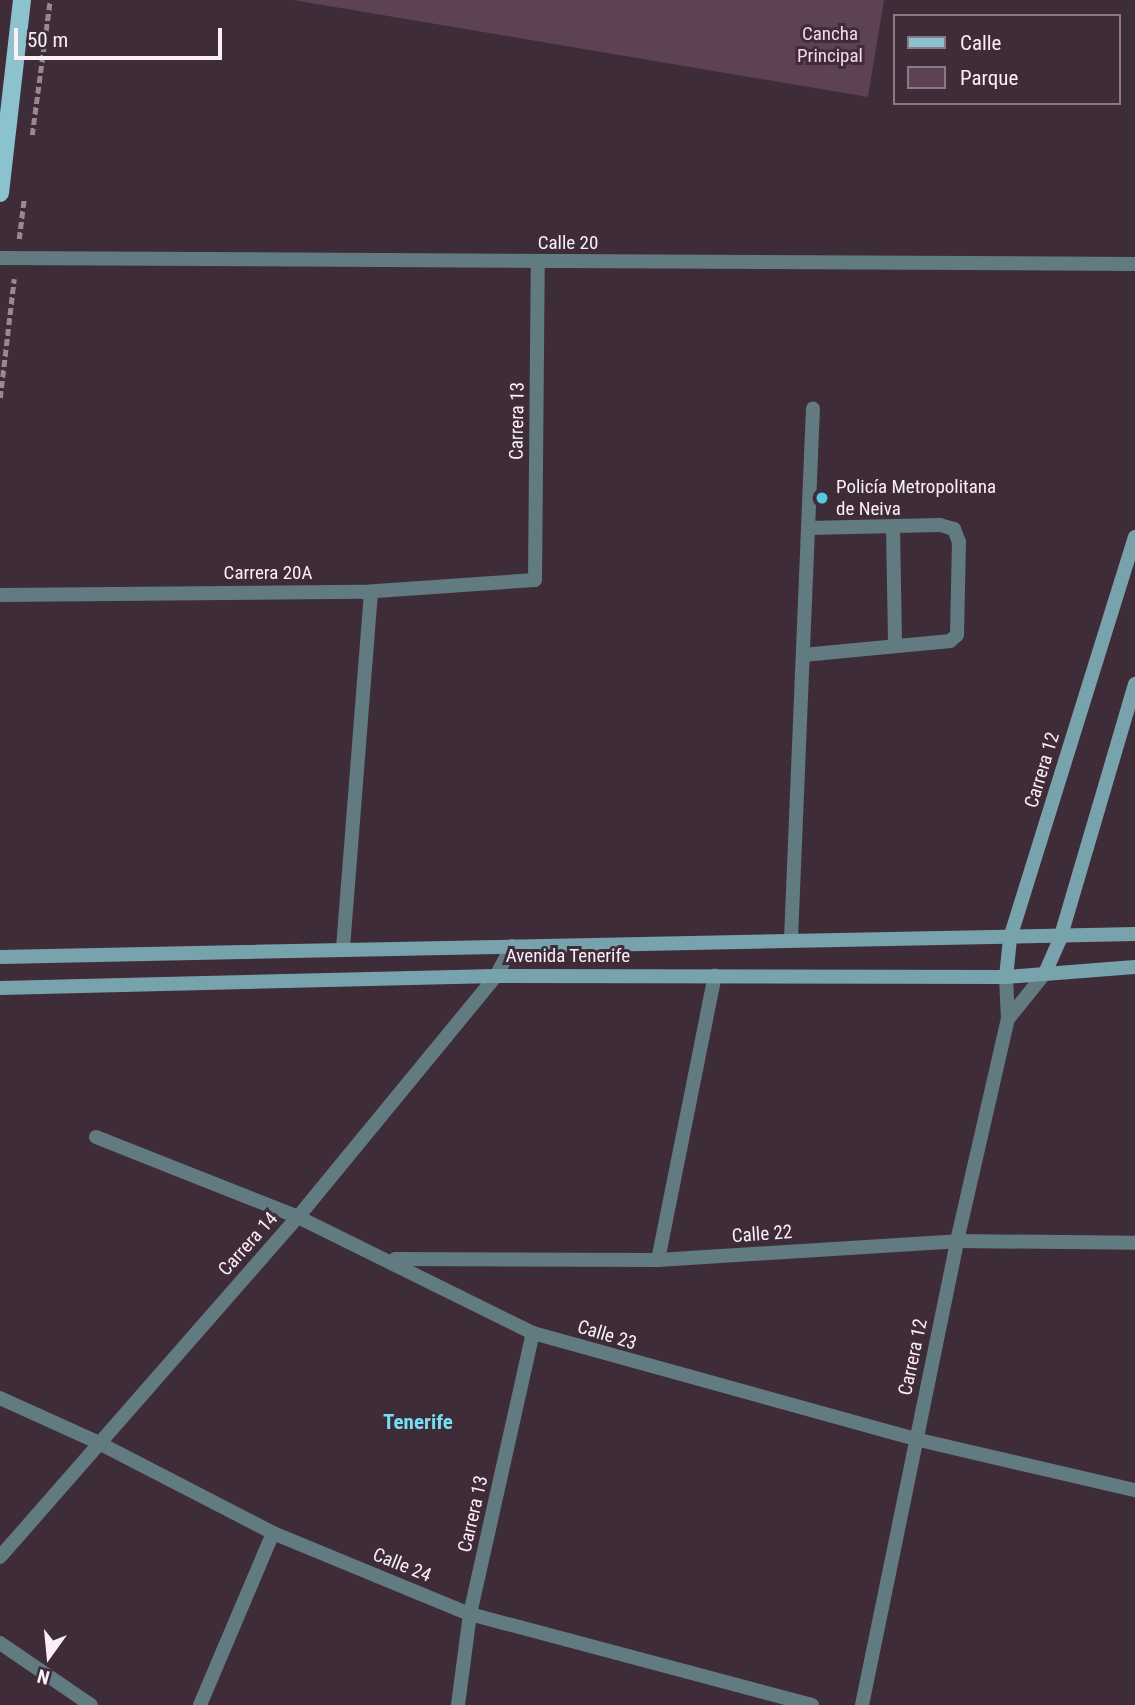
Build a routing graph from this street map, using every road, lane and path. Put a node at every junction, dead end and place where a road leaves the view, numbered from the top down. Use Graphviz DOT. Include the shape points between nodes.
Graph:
graph roads {
  1 [pos="22,0"];
  2 [pos="0,193"];
  3 [pos="0,258"];
  4 [pos="538,262"];
  5 [pos="1135,264"];
  6 [pos="813,408"];
  7 [pos="893,527"];
  8 [pos="808,528"];
  9 [pos="1135,537"];
  10 [pos="535,580"];
  11 [pos="371,592"];
  12 [pos="0,594"];
  13 [pos="895,644"];
  14 [pos="803,655"];
  15 [pos="1135,684"];
  16 [pos="1135,934"];
  17 [pos="1010,938"];
  18 [pos="791,939"];
  19 [pos="1060,939"];
  20 [pos="512,946"];
  21 [pos="343,948"];
  22 [pos="0,957"];
  23 [pos="1135,967"];
  24 [pos="1045,973"];
  25 [pos="496,976"];
  26 [pos="715,976"];
  27 [pos="1006,977"];
  28 [pos="0,988"];
  29 [pos="1008,1019"];
  30 [pos="96,1137"];
  31 [pos="298,1217"];
  32 [pos="957,1241"];
  33 [pos="1135,1243"];
  34 [pos="392,1259"];
  35 [pos="659,1260"];
  36 [pos="533,1333"];
  37 [pos="0,1398"];
  38 [pos="915,1439"];
  39 [pos="97,1442"];
  40 [pos="1135,1490"];
  41 [pos="273,1533"];
  42 [pos="0,1557"];
  43 [pos="470,1614"];
  44 [pos="0,1643"];
  45 [pos="91,1705"];
  46 [pos="200,1705"];
  47 [pos="458,1705"];
  48 [pos="812,1705"];
  49 [pos="862,1705"];
  1 -- 2 [label="main road"];
  3 -- 4 [label="street, Calle 20"];
  4 -- 5 [label="street, Calle 20"];
  4 -- 10 [label="street, Carrera 13"];
  6 -- 8 [label="street"];
  7 -- 8 [label="street"];
  7 -- 13 [label="street"];
  7 -- 13 [label="street" via="940,525 954,529 959,542 957,635 950,641"];
  8 -- 14 [label="street"];
  9 -- 17 [label="main road, Carrera 12"];
  10 -- 11 [label="street, Carrera 20A"];
  11 -- 12 [label="street, Carrera 20A"];
  11 -- 21 [label="street"];
  13 -- 14 [label="street"];
  14 -- 18 [label="street"];
  15 -- 19 [label="main road, Carrera 12"];
  16 -- 19 [label="main road, Avenida Tenerife"];
  17 -- 18 [label="main road, Avenida Tenerife"];
  17 -- 19 [label="main road, Avenida Tenerife"];
  17 -- 27 [label="main road, Carrera 12"];
  18 -- 20 [label="main road, Avenida Tenerife"];
  19 -- 24 [label="main road, Carrera 12"];
  20 -- 21 [label="main road, Avenida Tenerife"];
  20 -- 25 [label="street, Carrera 14"];
  21 -- 22 [label="main road, Avenida Tenerife"];
  23 -- 24 [label="main road, Avenida Tenerife"];
  24 -- 27 [label="main road, Avenida Tenerife"];
  24 -- 29 [label="street, Carrera 12"];
  25 -- 26 [label="main road, Avenida Tenerife"];
  25 -- 28 [label="main road, Avenida Tenerife"];
  25 -- 31 [label="street, Carrera 14"];
  26 -- 27 [label="main road, Avenida Tenerife"];
  26 -- 35 [label="street"];
  27 -- 29 [label="street, Carrera 12"];
  29 -- 32 [label="street, Carrera 12"];
  30 -- 31 [label="street, Calle 23"];
  31 -- 34 [label="street, Calle 23"];
  31 -- 39 [label="street, Carrera 14"];
  32 -- 33 [label="street, Calle 22"];
  32 -- 35 [label="street, Calle 22"];
  32 -- 38 [label="street, Carrera 12"];
  34 -- 35 [label="street, Calle 22"];
  34 -- 36 [label="street, Calle 23"];
  36 -- 38 [label="street, Calle 23"];
  36 -- 43 [label="street, Carrera 13"];
  37 -- 39 [label="street, Calle 24"];
  38 -- 40 [label="street, Calle 23"];
  38 -- 49 [label="street, Carrera 12"];
  39 -- 41 [label="street, Calle 24"];
  39 -- 42 [label="street, Carrera 14"];
  41 -- 43 [label="street, Calle 24"];
  41 -- 46 [label="street"];
  43 -- 47 [label="street, Carrera 13"];
  43 -- 48 [label="street, Calle 24"];
  44 -- 45 [label="street"];
}
